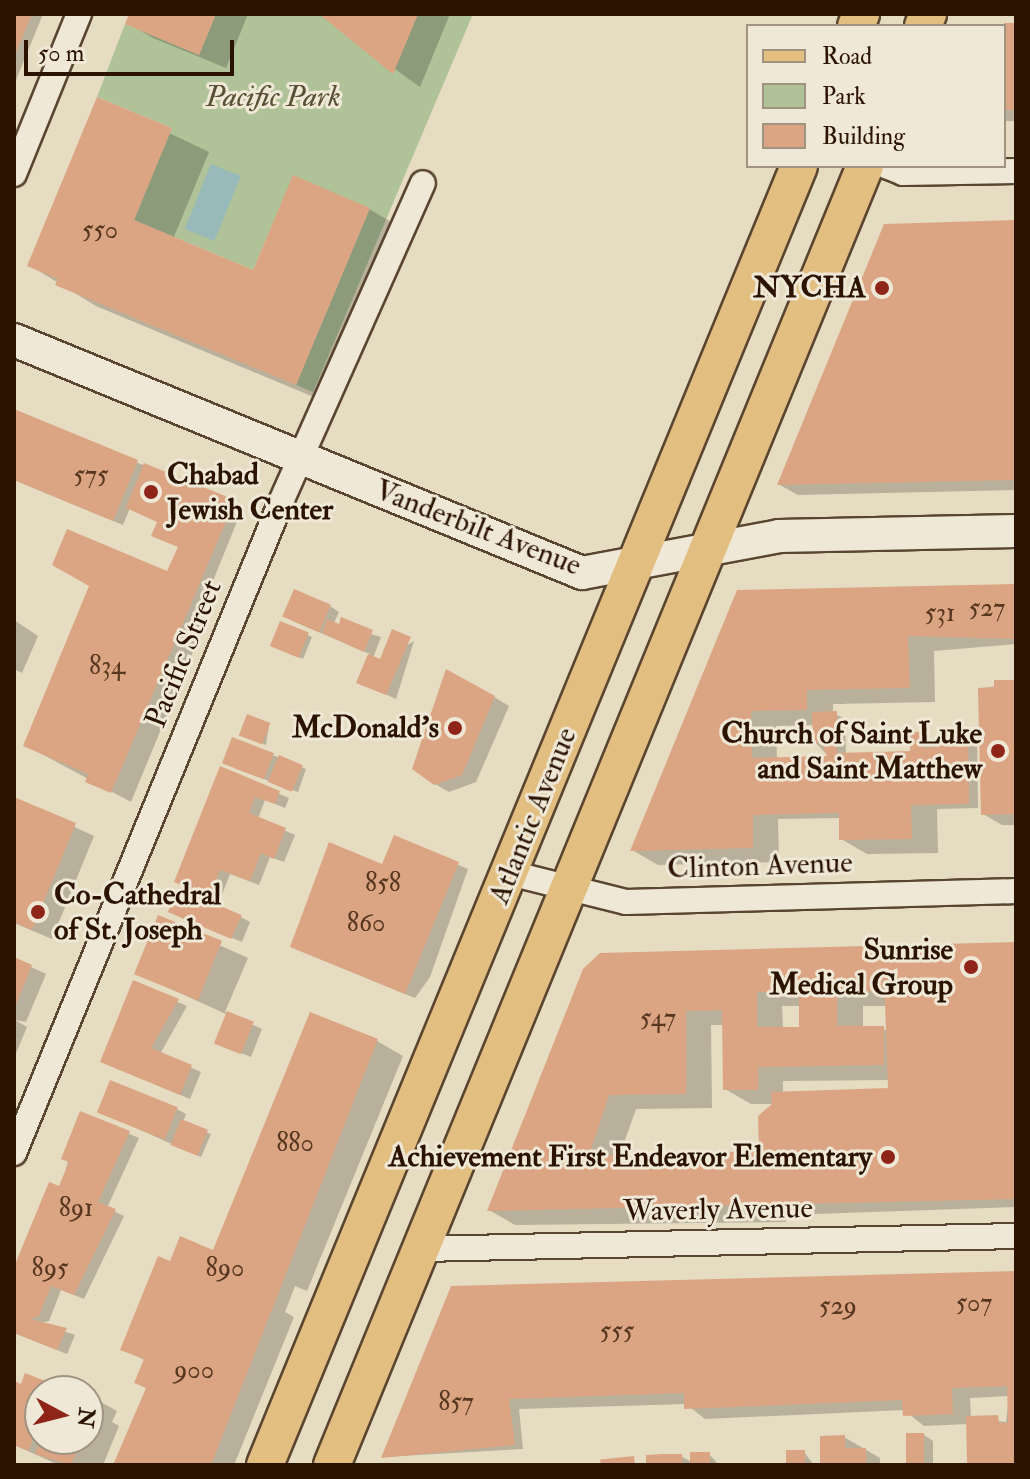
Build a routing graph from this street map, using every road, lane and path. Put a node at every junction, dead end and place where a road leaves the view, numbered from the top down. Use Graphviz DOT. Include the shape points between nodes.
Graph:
graph roads {
  1 [pos="79,14"];
  2 [pos="798,168"];
  3 [pos="864,168"];
  4 [pos="891,168"];
  5 [pos="1016,171"];
  6 [pos="14,174"];
  7 [pos="423,183"];
  8 [pos="14,340"];
  9 [pos="300,459"];
  10 [pos="1016,531"];
  11 [pos="706,550"];
  12 [pos="637,563"];
  13 [pos="510,873"];
  14 [pos="569,888"];
  15 [pos="1016,891"];
  16 [pos="14,1153"];
  17 [pos="1016,1236"];
  18 [pos="421,1249"];
  19 [pos="265,1465"];
  20 [pos="332,1465"];
  1 -- 6 [label="street"];
  2 -- 12 [label="main road, Atlantic Avenue"];
  3 -- 11 [label="main road, Atlantic Avenue"];
  4 -- 5 [label="street" via="903,173"];
  7 -- 9 [label="street, Pacific Street"];
  8 -- 9 [label="main road, Vanderbilt Avenue"];
  9 -- 12 [label="main road, Vanderbilt Avenue" via="582,573"];
  9 -- 16 [label="street, Pacific Street"];
  10 -- 11 [label="main road, Vanderbilt Avenue" via="779,536"];
  11 -- 12 [label="main road, Vanderbilt Avenue"];
  11 -- 14 [label="main road, Atlantic Avenue"];
  12 -- 13 [label="main road, Atlantic Avenue"];
  13 -- 14 [label="street, Clinton Avenue"];
  13 -- 19 [label="main road, Atlantic Avenue"];
  14 -- 15 [label="street, Clinton Avenue" via="626,902"];
  14 -- 18 [label="main road, Atlantic Avenue"];
  17 -- 18 [label="street, Waverly Avenue"];
  18 -- 20 [label="main road, Atlantic Avenue"];
}
